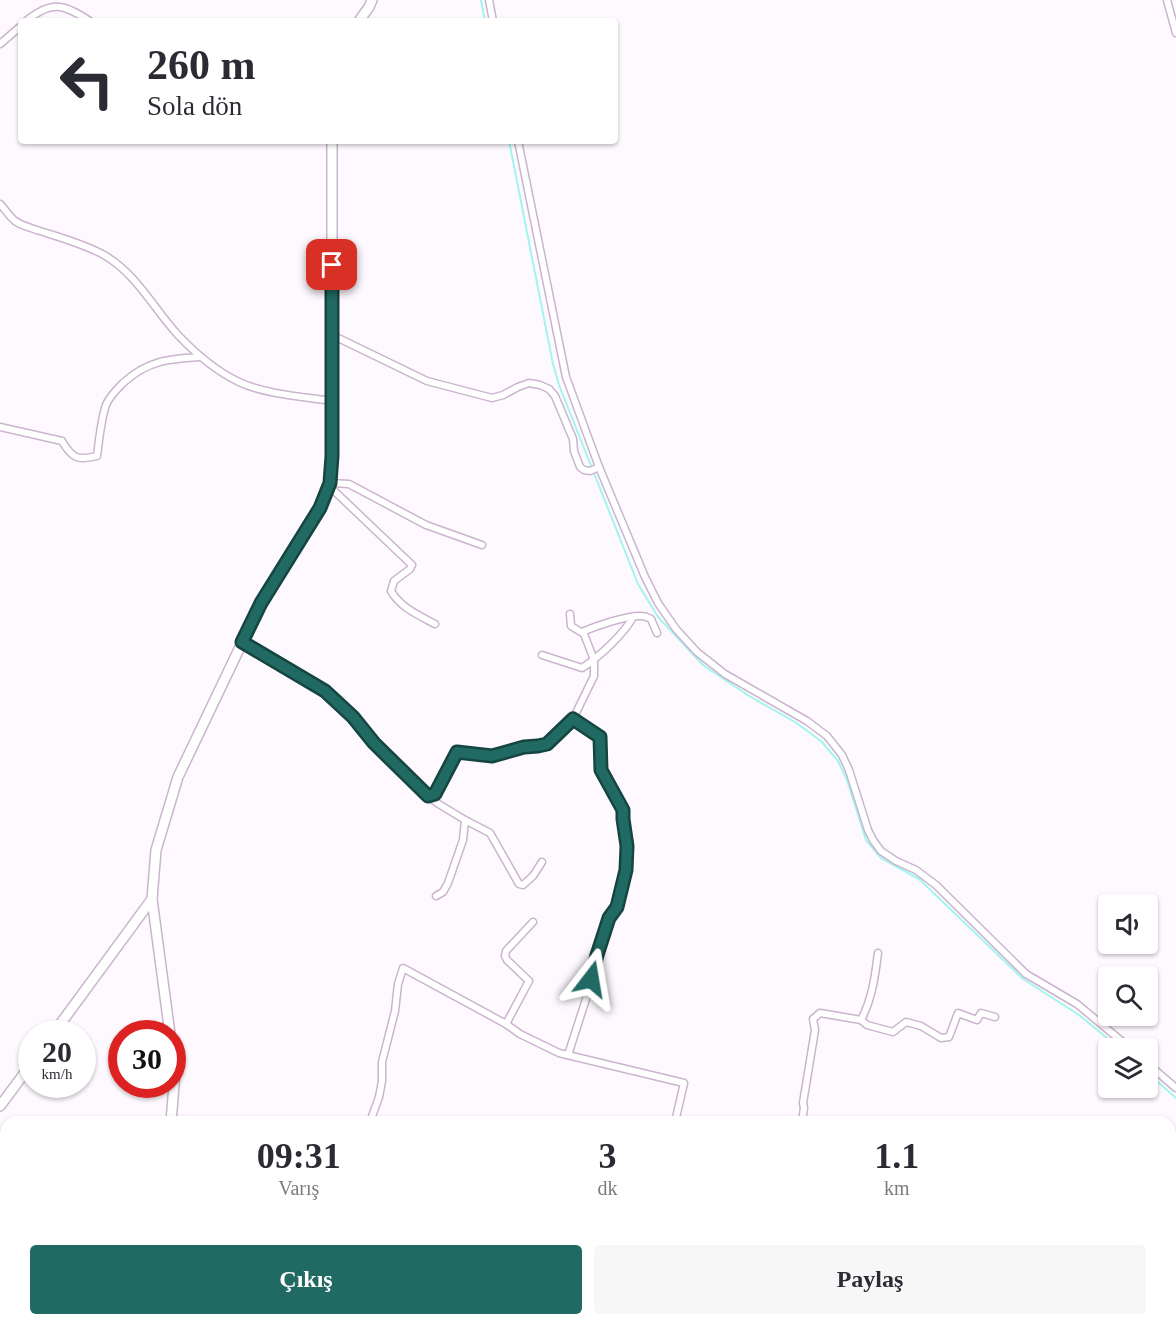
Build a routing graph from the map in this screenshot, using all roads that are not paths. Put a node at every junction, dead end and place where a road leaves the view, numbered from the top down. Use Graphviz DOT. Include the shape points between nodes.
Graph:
graph roads {
  1 [pos="372,0"];
  2 [pos="489,0"];
  3 [pos="1167,0"];
  4 [pos="29,18"];
  5 [pos="85,18"];
  6 [pos="361,18"];
  7 [pos="492,18"];
  8 [pos="18,29"];
  9 [pos="1176,33"];
  10 [pos="0,44"];
  11 [pos="332,144"];
  12 [pos="519,144"];
  13 [pos="0,204"];
  14 [pos="332,335"];
  15 [pos="201,357"];
  16 [pos="332,401"];
  17 [pos="0,427"];
  18 [pos="598,467"];
  19 [pos="329,484"];
  20 [pos="482,545"];
  21 [pos="570,614"];
  22 [pos="633,617"];
  23 [pos="435,624"];
  24 [pos="582,632"];
  25 [pos="657,633"];
  26 [pos="242,642"];
  27 [pos="542,655"];
  28 [pos="594,660"];
  29 [pos="573,719"];
  30 [pos="428,796"];
  31 [pos="465,820"];
  32 [pos="542,862"];
  33 [pos="436,896"];
  34 [pos="152,899"];
  35 [pos="533,922"];
  36 [pos="878,953"];
  37 [pos="995,1017"];
  38 [pos="63,1020"];
  39 [pos="168,1020"];
  40 [pos="861,1020"];
  41 [pos="506,1024"];
  42 [pos="1118,1038"];
  43 [pos="568,1055"];
  44 [pos="1158,1073"];
  45 [pos="18,1082"];
  46 [pos="1176,1088"];
  47 [pos="173,1098"];
  48 [pos="0,1106"];
  49 [pos="171,1116"];
  50 [pos="372,1116"];
  51 [pos="676,1116"];
  52 [pos="803,1116"];
  1 -- 6 [label="street"];
  2 -- 7 [label="street"];
  3 -- 9 [label="street"];
  4 -- 5 [label="street" via="49,5 68,7"];
  8 -- 10 [label="street"];
  11 -- 14 [label="street"];
  12 -- 18 [label="street" via="566,377"];
  13 -- 15 [label="street" via="16,222 75,242 121,266 177,335"];
  14 -- 16 [label="street"];
  14 -- 18 [label="street" via="428,381 492,398 530,383 549,389 573,439 580,467 590,471"];
  15 -- 16 [label="street" via="240,383"];
  15 -- 17 [label="street" via="152,363 133,373 106,404 97,456 75,458 62,441"];
  16 -- 19 [label="street"];
  18 -- 42 [label="street" via="645,577 676,629 725,674 827,736 842,755 868,830 881,851 936,885 1026,974 1077,1004"];
  19 -- 20 [label="street" via="349,484 426,525"];
  19 -- 23 [label="street" via="412,565 394,581 391,591 409,610"];
  19 -- 26 [label="street" via="320,508 261,603"];
  21 -- 24 [label="street" via="571,626"];
  22 -- 24 [label="street"];
  22 -- 25 [label="street" via="651,618"];
  22 -- 28 [label="street"];
  24 -- 28 [label="street"];
  26 -- 30 [label="street" via="325,691"];
  26 -- 34 [label="street" via="178,777 156,850"];
  27 -- 28 [label="street" via="582,668"];
  28 -- 29 [label="street" via="594,676"];
  29 -- 30 [label="street" via="547,744 492,756 457,752 435,794"];
  29 -- 43 [label="street" via="600,737 601,770 623,810 627,846 617,907 609,918"];
  30 -- 31 [label="street"];
  31 -- 32 [label="street" via="490,833 519,884 524,885"];
  31 -- 33 [label="street" via="463,840 448,884"];
  34 -- 38 [label="street"];
  34 -- 39 [label="street"];
  35 -- 41 [label="street" via="506,951 507,960 530,981"];
  36 -- 40 [label="street" via="868,1007"];
  37 -- 40 [label="street" via="981,1012 977,1020 958,1013 949,1037 941,1038 906,1022 893,1032"];
  40 -- 52 [label="street" via="820,1013 813,1019 815,1030"];
  41 -- 43 [label="street"];
  41 -- 50 [label="street" via="403,968"];
  43 -- 51 [label="street" via="684,1083"];
  44 -- 46 [label="street"];
  45 -- 48 [label="street"];
  47 -- 49 [label="street"];
}
